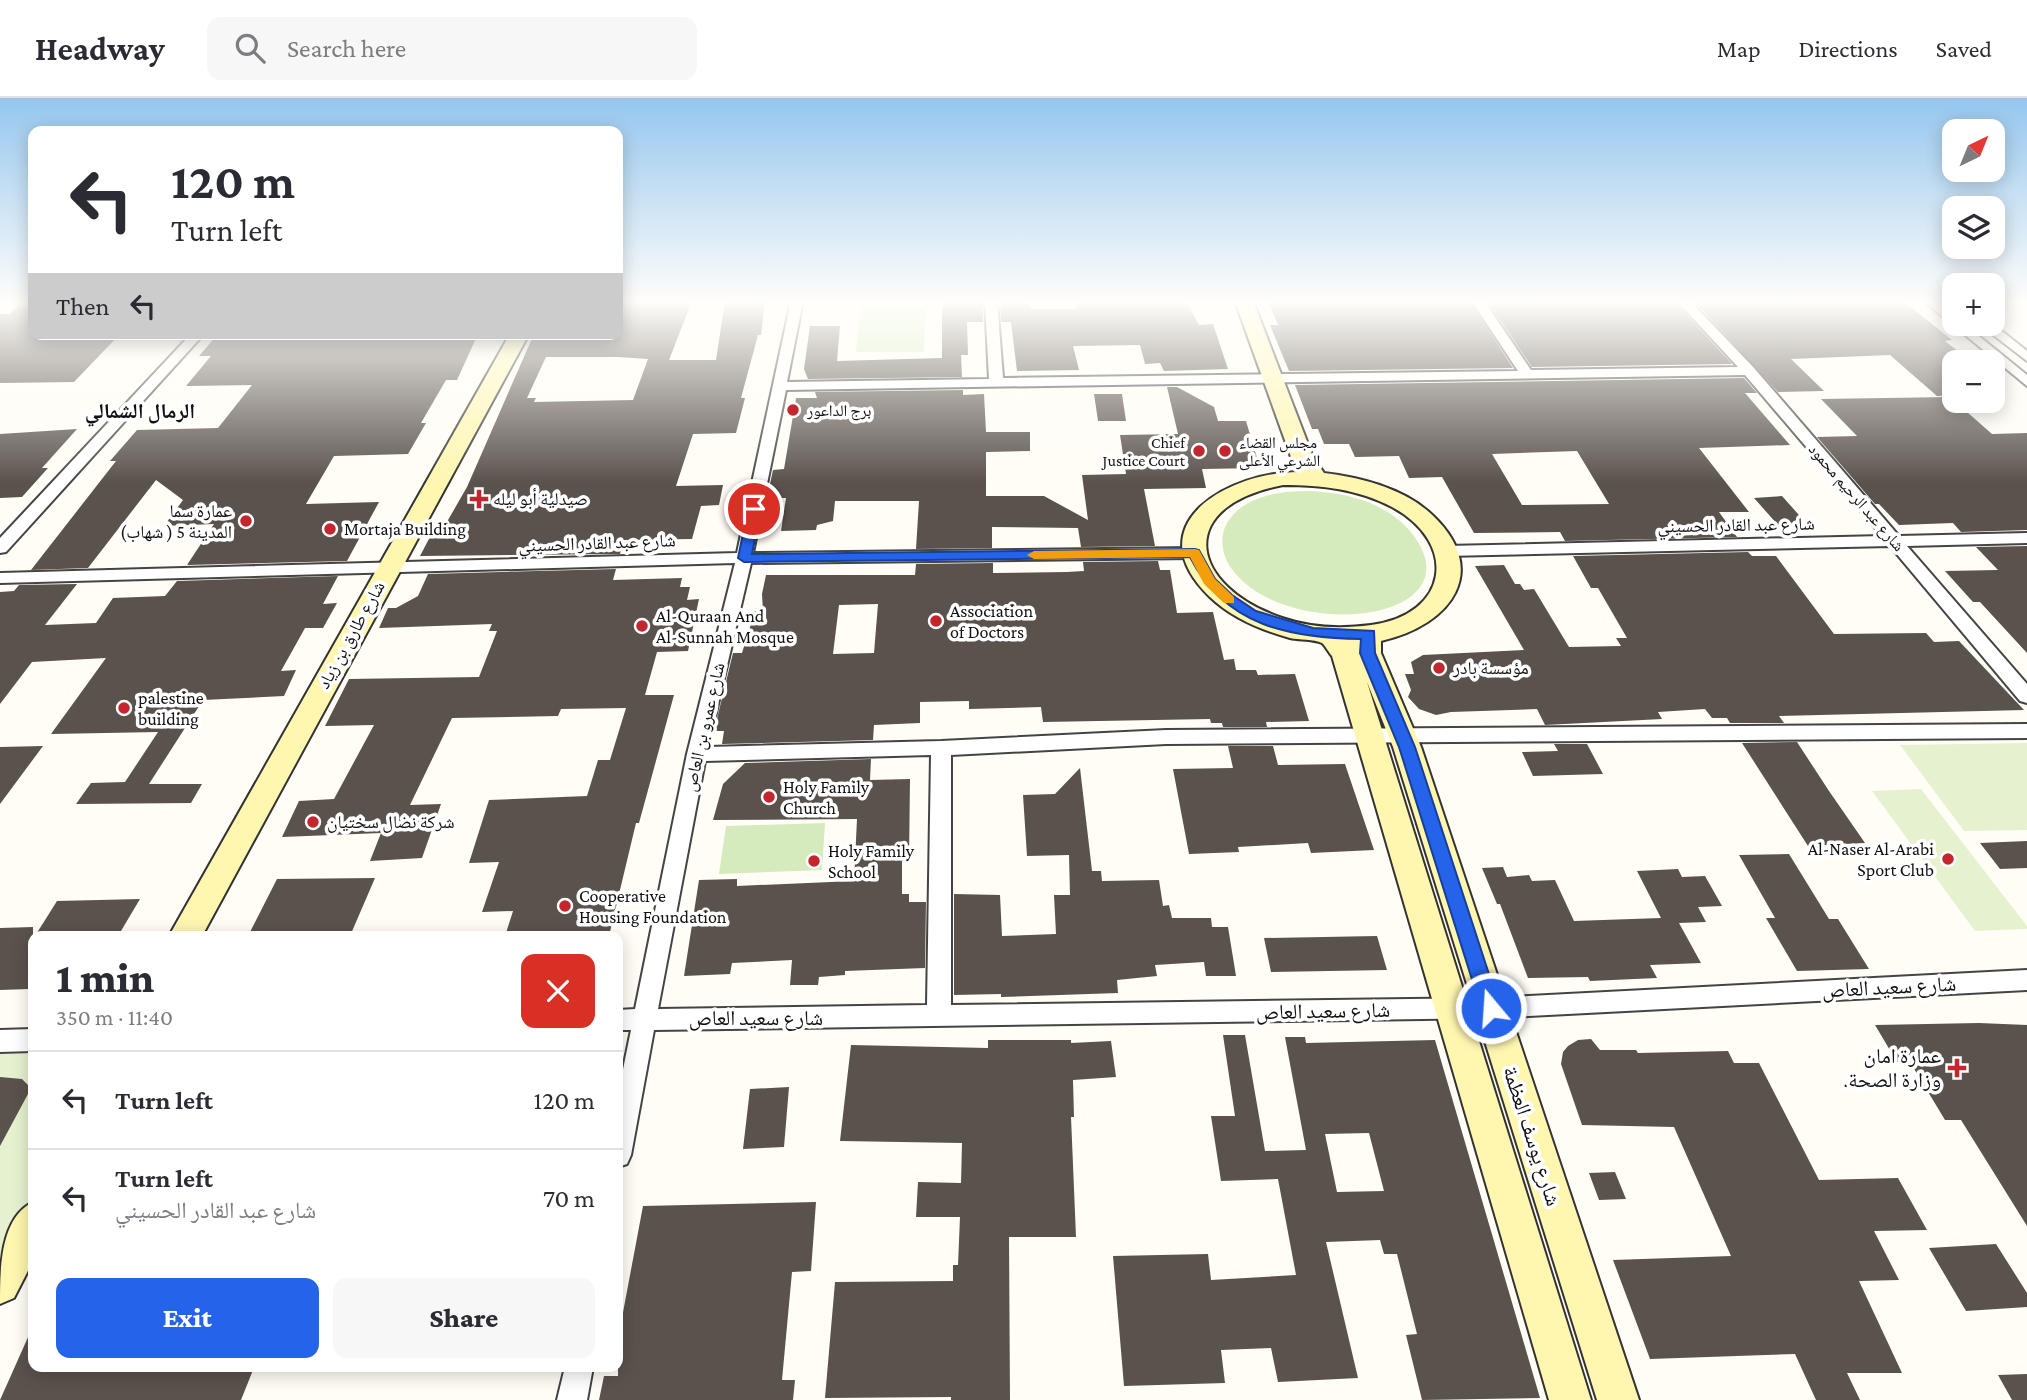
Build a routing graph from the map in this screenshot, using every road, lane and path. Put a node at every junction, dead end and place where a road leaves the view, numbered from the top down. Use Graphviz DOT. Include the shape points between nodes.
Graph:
graph roads {
  1 [pos="172,362"];
  2 [pos="504,362"];
  3 [pos="785,362"];
  4 [pos="995,362"];
  5 [pos="1257,362"];
  6 [pos="1260,362"];
  7 [pos="1519,362"];
  8 [pos="1740,362"];
  9 [pos="2003,362"];
  10 [pos="1749,371"];
  11 [pos="1527,374"];
  12 [pos="1265,380"];
  13 [pos="2027,382"];
  14 [pos="996,383"];
  15 [pos="780,386"];
  16 [pos="1283,478"];
  17 [pos="1315,478"];
  18 [pos="2027,538"];
  19 [pos="1895,541"];
  20 [pos="0,548"];
  21 [pos="1446,551"];
  22 [pos="1195,553"];
  23 [pos="744,558"];
  24 [pos="388,569"];
  25 [pos="0,578"];
  26 [pos="1369,634"];
  27 [pos="1329,635"];
  28 [pos="2027,696"];
  29 [pos="2027,731"];
  30 [pos="1386,734"];
  31 [pos="942,748"];
  32 [pos="697,754"];
  33 [pos="188,931"];
  34 [pos="2027,980"];
  35 [pos="1491,1008"];
  36 [pos="1450,1009"];
  37 [pos="939,1017"];
  38 [pos="643,1019"];
  39 [pos="623,1020"];
  40 [pos="28,1040"];
  41 [pos="0,1041"];
  42 [pos="623,1128"];
  43 [pos="28,1230"];
  44 [pos="0,1284"];
  45 [pos="578,1372"];
  46 [pos="572,1400"];
  47 [pos="1570,1400"];
  48 [pos="1618,1400"];
  1 -- 20 [label="street"];
  2 -- 24 [label="street, شارع طارق بن زياد"];
  3 -- 15 [label="street, شارع عمرو بن العاص"];
  4 -- 14 [label="street"];
  5 -- 12 [label="street"];
  6 -- 12 [label="street"];
  7 -- 11 [label="street"];
  8 -- 10 [label="street, شارع عبد الرحيم محمود"];
  9 -- 13 [label="street"];
  10 -- 11 [label="street"];
  10 -- 19 [label="street, شارع عبد الرحيم محمود"];
  11 -- 12 [label="street"];
  12 -- 14 [label="street"];
  12 -- 16 [label="street" via="1286,457"];
  12 -- 17 [label="street"];
  14 -- 15 [label="street"];
  15 -- 23 [label="street, شارع عمرو بن العاص"];
  16 -- 17 [label="street"];
  16 -- 22 [label="street" via="1240,488 1215,501 1195,530"];
  17 -- 21 [label="street" via="1361,487 1402,505 1434,531"];
  18 -- 19 [label="street, شارع عبد القادر الحسيني"];
  19 -- 21 [label="street, شارع عبد القادر الحسيني"];
  19 -- 28 [label="street, شارع عبد الرحيم محمود"];
  21 -- 26 [label="street" via="1448,584 1437,604 1409,623"];
  22 -- 23 [label="street, شارع عبد القادر الحسيني"];
  22 -- 27 [label="street" via="1209,581 1239,607 1280,626"];
  23 -- 24 [label="street, شارع عبد القادر الحسيني"];
  23 -- 32 [label="street, شارع عمرو بن العاص"];
  24 -- 25 [label="street, شارع عبد القادر الحسيني"];
  24 -- 33 [label="street, شارع طارق بن زياد"];
  26 -- 27 [label="street"];
  26 -- 30 [label="street, شارع يوسف العظمة" via="1368,653"];
  27 -- 30 [label="street, شارع يوسف العظمة" via="1344,653"];
  29 -- 30 [label="street"];
  30 -- 31 [label="street" via="1166,737"];
  30 -- 35 [label="street, شارع يوسف العظمة"];
  30 -- 36 [label="street, شارع يوسف العظمة"];
  31 -- 32 [label="street"];
  31 -- 37 [label="street"];
  32 -- 38 [label="street, شارع عمرو بن العاص"];
  34 -- 35 [label="street, شارع سعيد العاص"];
  35 -- 36 [label="street, شارع سعيد العاص"];
  35 -- 48 [label="street, شارع يوسف العظمة"];
  36 -- 37 [label="street, شارع سعيد العاص"];
  36 -- 47 [label="street, شارع يوسف العظمة"];
  37 -- 38 [label="street, شارع سعيد العاص"];
  38 -- 39 [label="street, شارع سعيد العاص"];
  38 -- 42 [label="street, شارع عمرو بن العاص"];
  40 -- 41 [label="street"];
  43 -- 44 [label="street"];
  45 -- 46 [label="street"];
}
